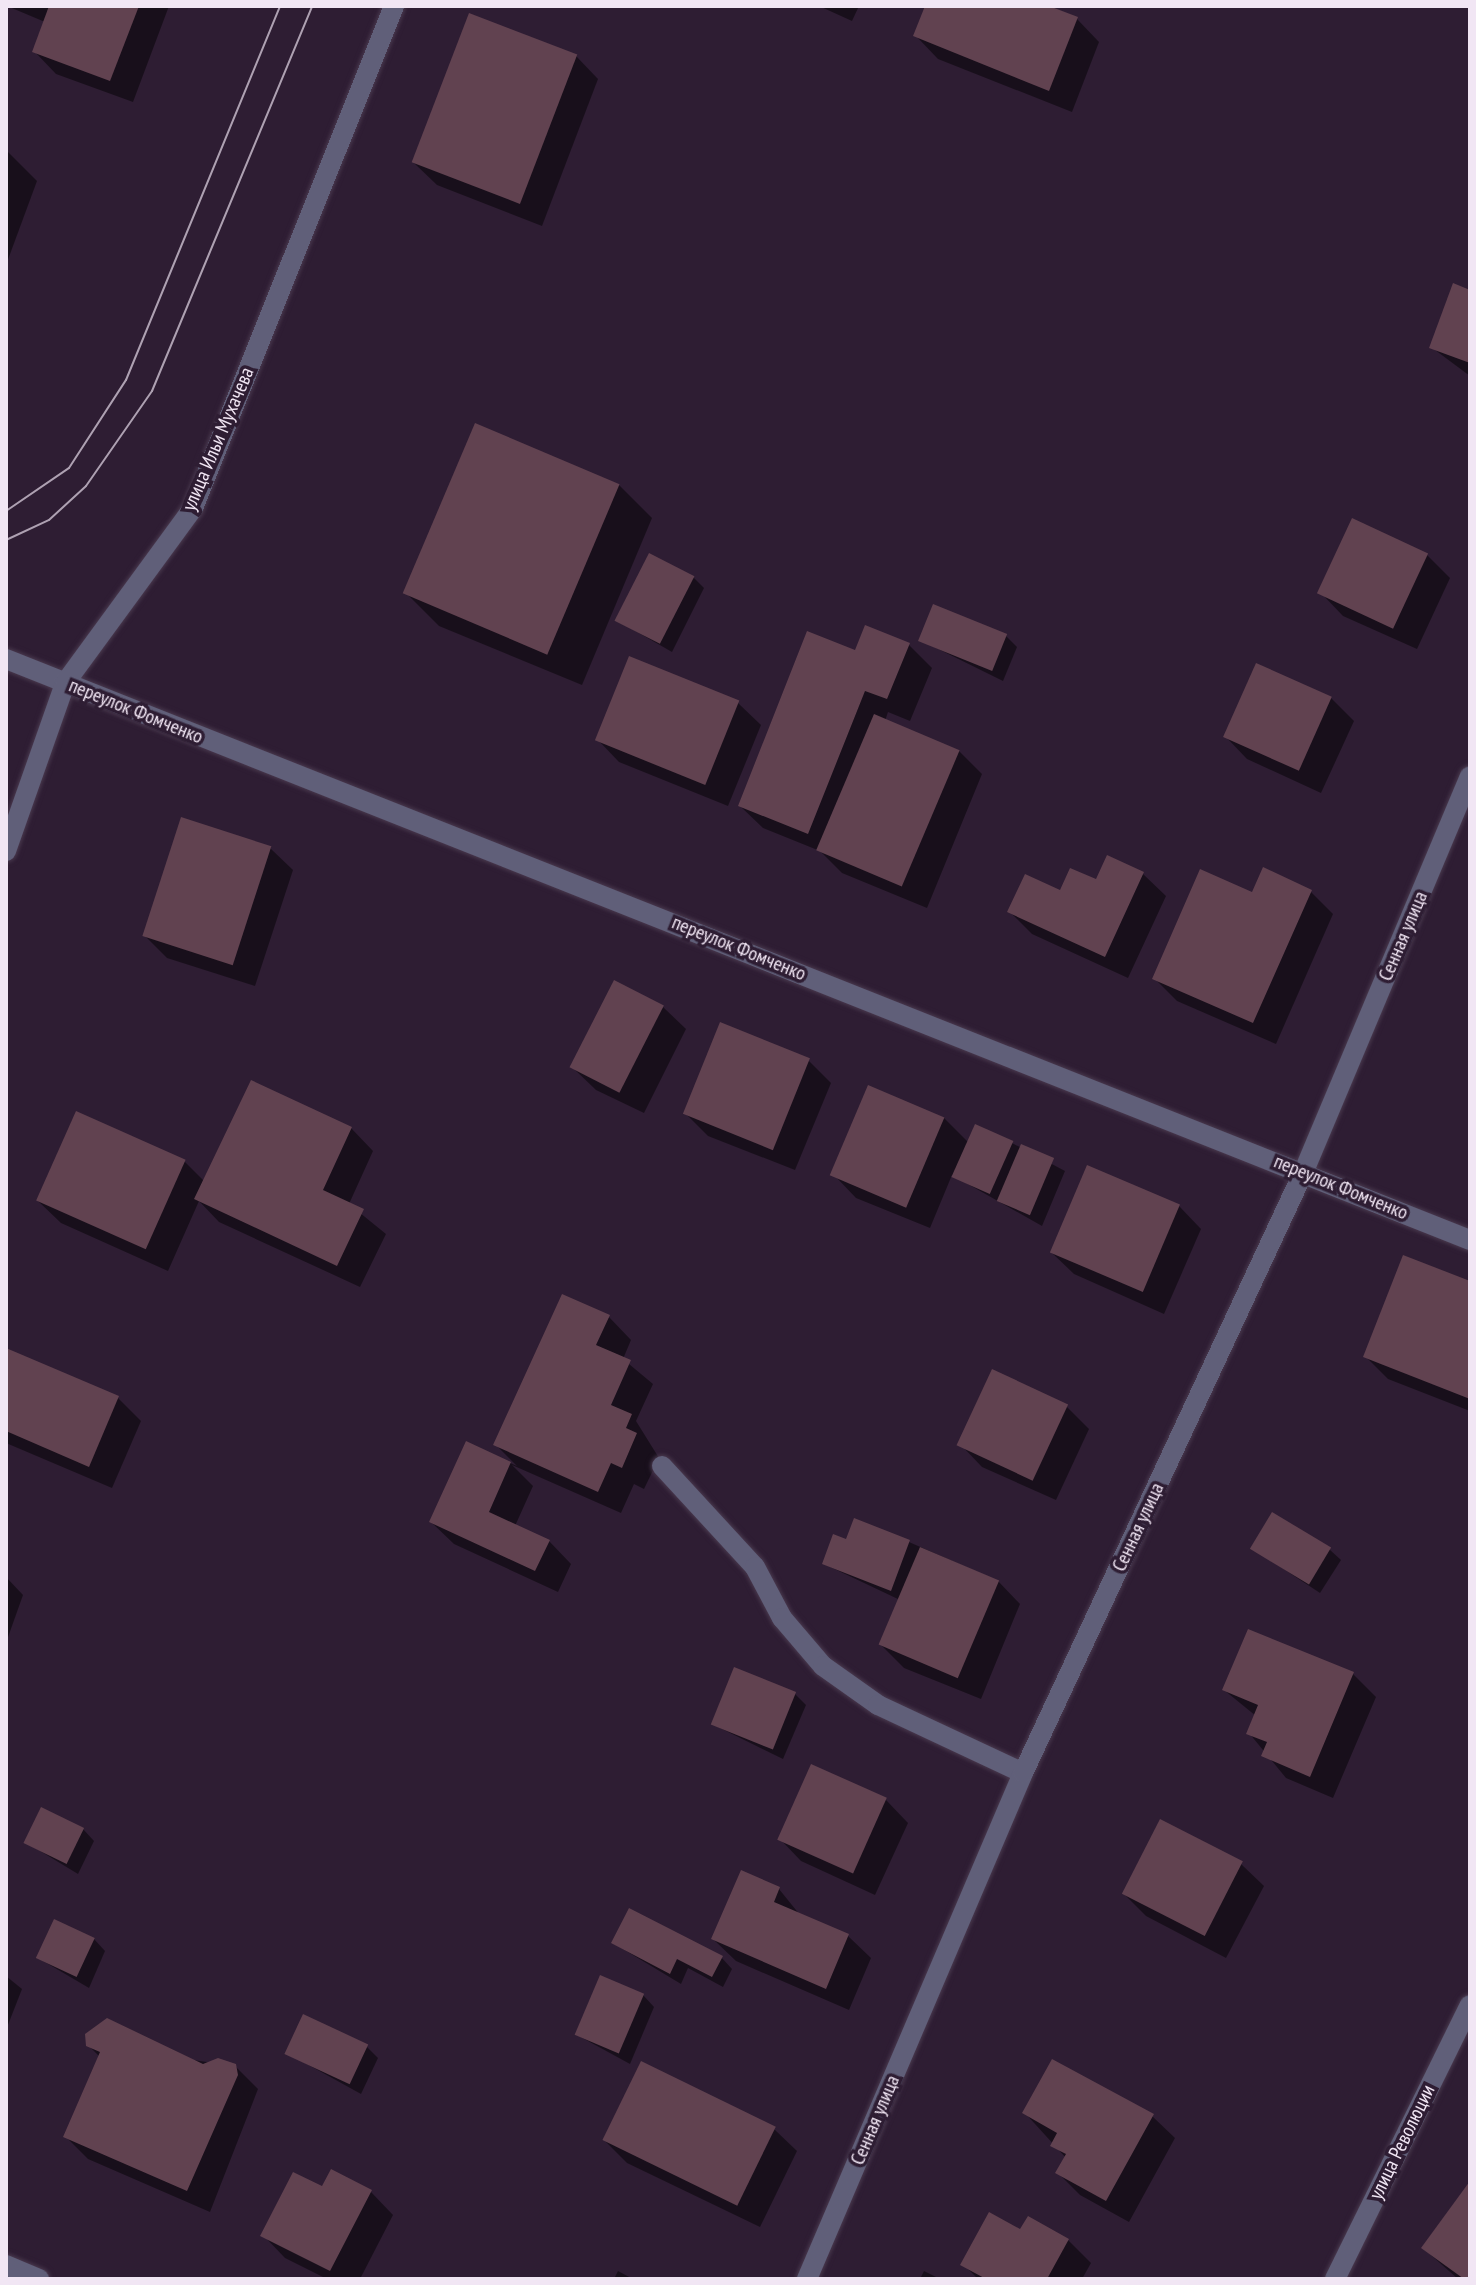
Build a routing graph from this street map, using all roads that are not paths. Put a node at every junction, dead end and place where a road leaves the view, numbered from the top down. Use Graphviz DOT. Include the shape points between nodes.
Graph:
graph roads {
  1 [pos="394,6"];
  2 [pos="6,659"];
  3 [pos="65,683"];
  4 [pos="1470,777"];
  5 [pos="6,851"];
  6 [pos="1304,1171"];
  7 [pos="1470,1240"];
  8 [pos="662,1466"];
  9 [pos="1023,1773"];
  10 [pos="1470,2005"];
  11 [pos="6,2265"];
  12 [pos="39,2279"];
  13 [pos="807,2279"];
  14 [pos="1335,2279"];
  1 -- 3 [label="street, улица Ильи Мухачева" via="193,508"];
  2 -- 3 [label="street, переулок Фомченко"];
  3 -- 5 [label="street, улица Ильи Мухачева"];
  3 -- 6 [label="street, переулок Фомченко"];
  4 -- 6 [label="street, Сенная улица"];
  6 -- 7 [label="street, переулок Фомченко"];
  6 -- 9 [label="street, Сенная улица"];
  8 -- 9 [label="street" via="755,1567 782,1618 823,1666 878,1705"];
  9 -- 13 [label="street, Сенная улица"];
  10 -- 14 [label="street, улица Революции"];
  11 -- 12 [label="street"];
}
